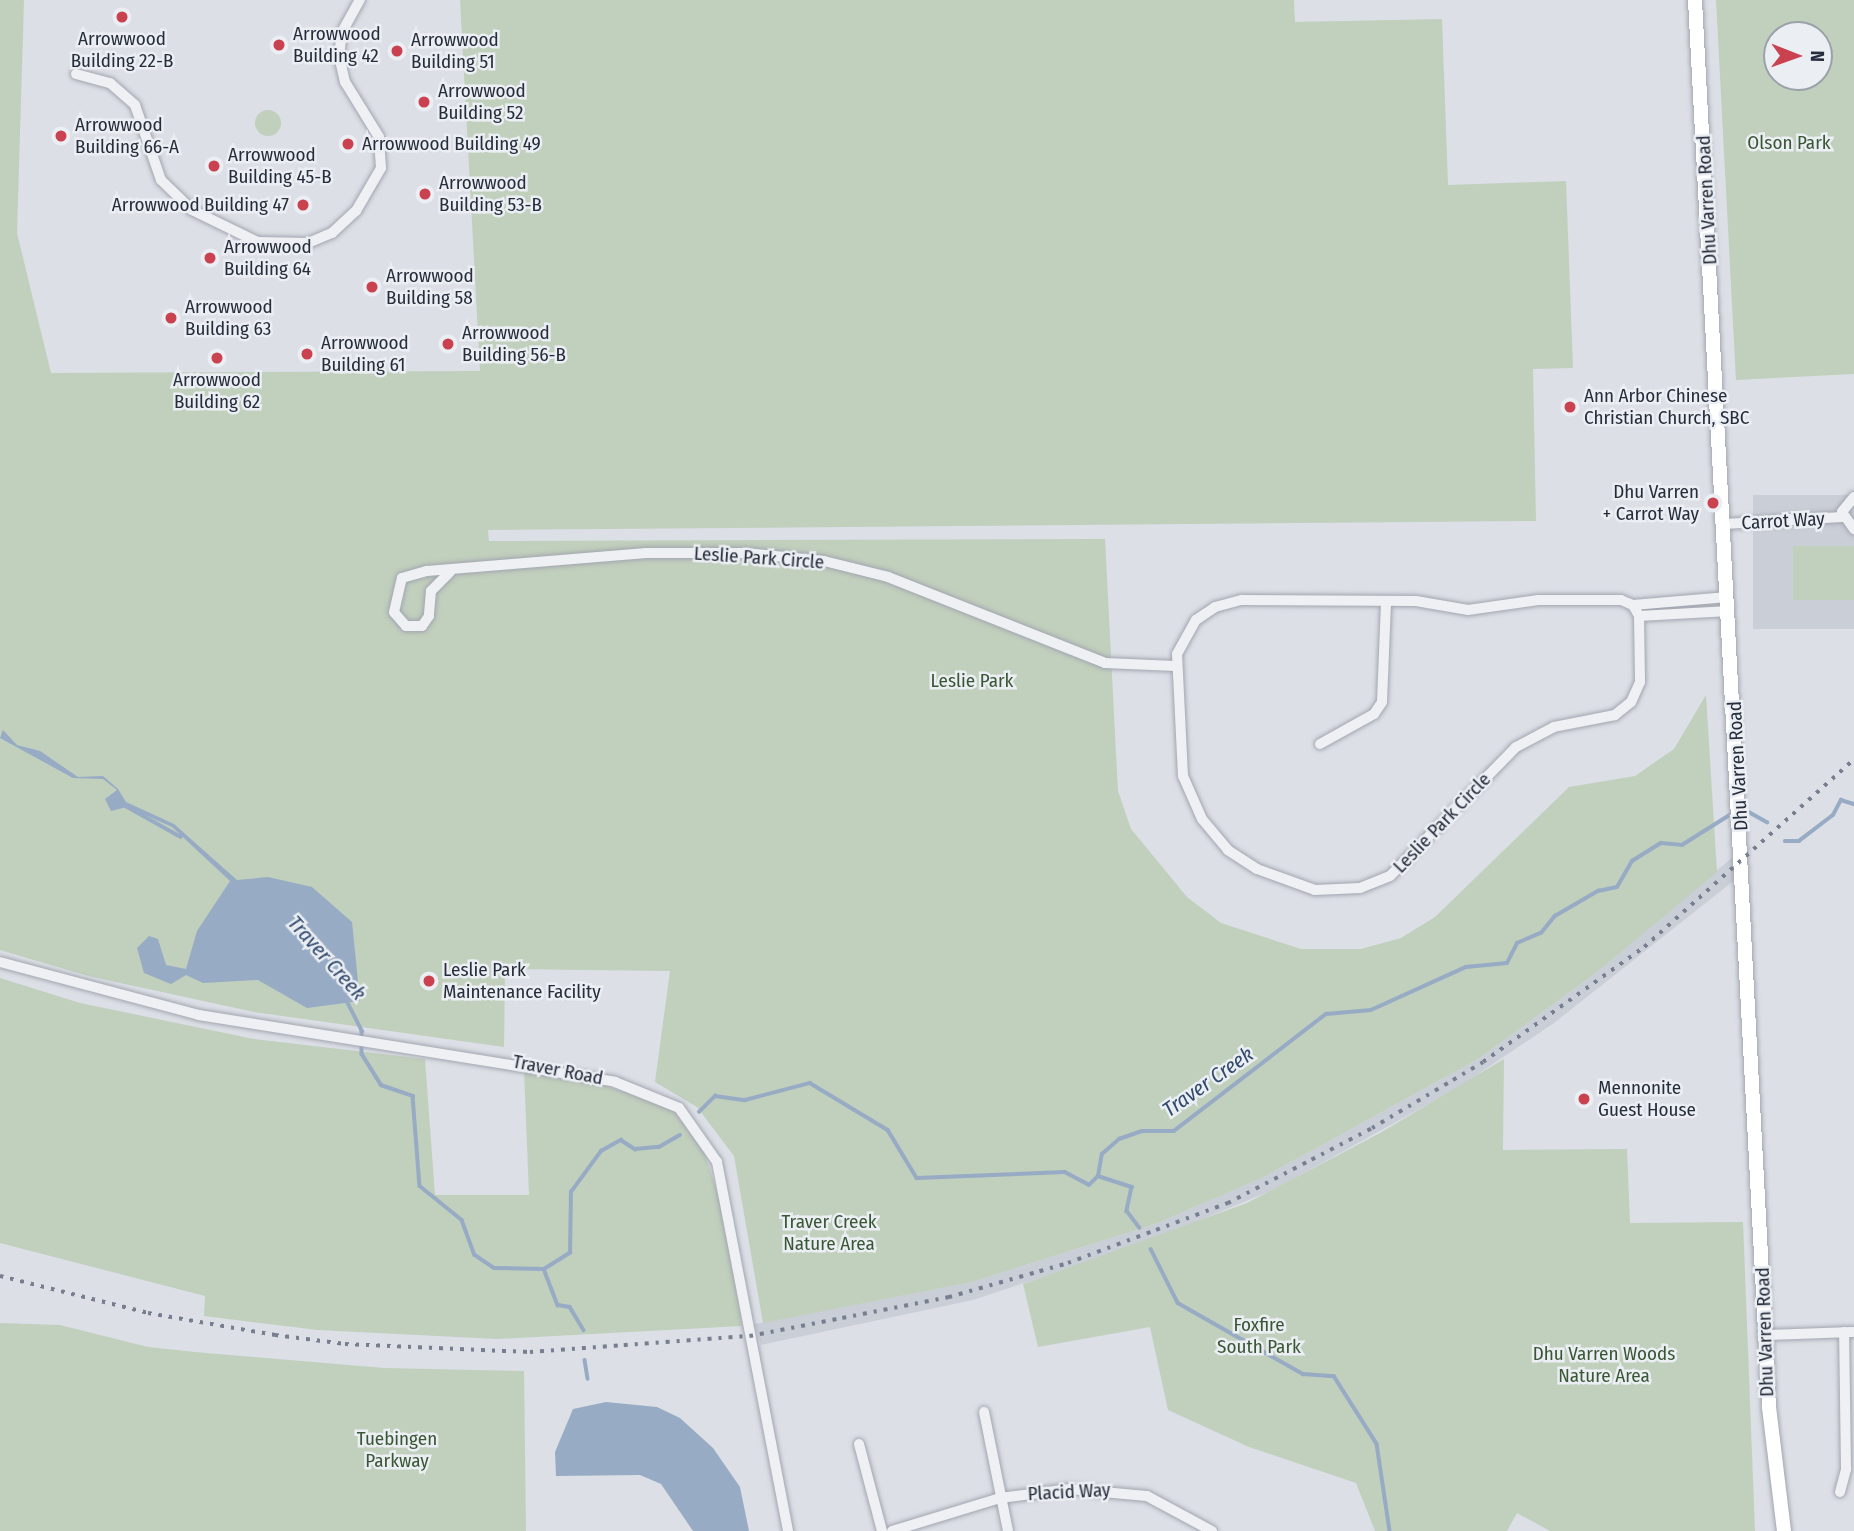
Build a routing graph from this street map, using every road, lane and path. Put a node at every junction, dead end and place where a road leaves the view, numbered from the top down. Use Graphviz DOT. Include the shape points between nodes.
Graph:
graph roads {
  1 [pos="360,0"];
  2 [pos="1695,0"];
  3 [pos="76,74"];
  4 [pos="1854,497"];
  5 [pos="1842,517"];
  6 [pos="1724,524"];
  7 [pos="1854,529"];
  8 [pos="450,572"];
  9 [pos="1672,599"];
  10 [pos="1386,601"];
  11 [pos="1729,604"];
  12 [pos="1633,605"];
  13 [pos="1673,612"];
  14 [pos="1639,616"];
  15 [pos="1175,666"];
  16 [pos="1320,744"];
  17 [pos="0,962"];
  18 [pos="1849,1332"];
  19 [pos="1766,1335"];
  20 [pos="984,1412"];
  21 [pos="859,1444"];
  22 [pos="1840,1492"];
  23 [pos="1000,1499"];
  24 [pos="788,1531"];
  25 [pos="882,1531"];
  26 [pos="891,1531"];
  27 [pos="1007,1531"];
  28 [pos="1212,1531"];
  29 [pos="1784,1531"];
  1 -- 3 [label="street" via="342,32 340,67 379,136 381,168 371,192 342,226 308,243 258,242 192,210 161,180 135,105 110,83"];
  2 -- 6 [label="main road, Dhu Varren Road"];
  4 -- 5 [label="street, Carrot Way" via="1845,503"];
  5 -- 6 [label="street, Carrot Way"];
  5 -- 7 [label="street, Carrot Way"];
  6 -- 11 [label="main road, Dhu Varren Road"];
  8 -- 8 [label="street, Leslie Park Circle" via="402,578 394,612 406,626 422,626 429,616 431,591"];
  8 -- 15 [label="street, Leslie Park Circle" via="646,552 817,560 919,588 1105,663"];
  9 -- 11 [label="street, Leslie Park Circle"];
  9 -- 12 [label="street, Leslie Park Circle"];
  9 -- 13 [label="street"];
  10 -- 12 [label="street, Leslie Park Circle" via="1468,610 1538,600 1621,600"];
  10 -- 15 [label="street, Leslie Park Circle" via="1226,603 1188,630"];
  10 -- 16 [label="street" via="1382,702 1367,719"];
  11 -- 13 [label="street"];
  11 -- 19 [label="main road, Dhu Varren Road"];
  12 -- 14 [label="street, Leslie Park Circle"];
  13 -- 14 [label="street"];
  14 -- 15 [label="street, Leslie Park Circle" via="1640,682 1625,708 1609,718 1554,727 1525,741 1398,870 1379,882 1343,890 1315,890 1278,878 1228,850 1213,834 1183,776"];
  17 -- 24 [label="street, Traver Road" via="199,1015 636,1086 679,1108 717,1162"];
  18 -- 19 [label="street"];
  18 -- 22 [label="street" via="1846,1469"];
  19 -- 29 [label="main road, Dhu Varren Road" via="1770,1423"];
  20 -- 23 [label="street, Placid Way"];
  21 -- 25 [label="street"];
  23 -- 26 [label="street, Placid Way"];
  23 -- 27 [label="street, Placid Way"];
  23 -- 28 [label="street, Placid Way" via="1114,1489 1176,1507"];
}
